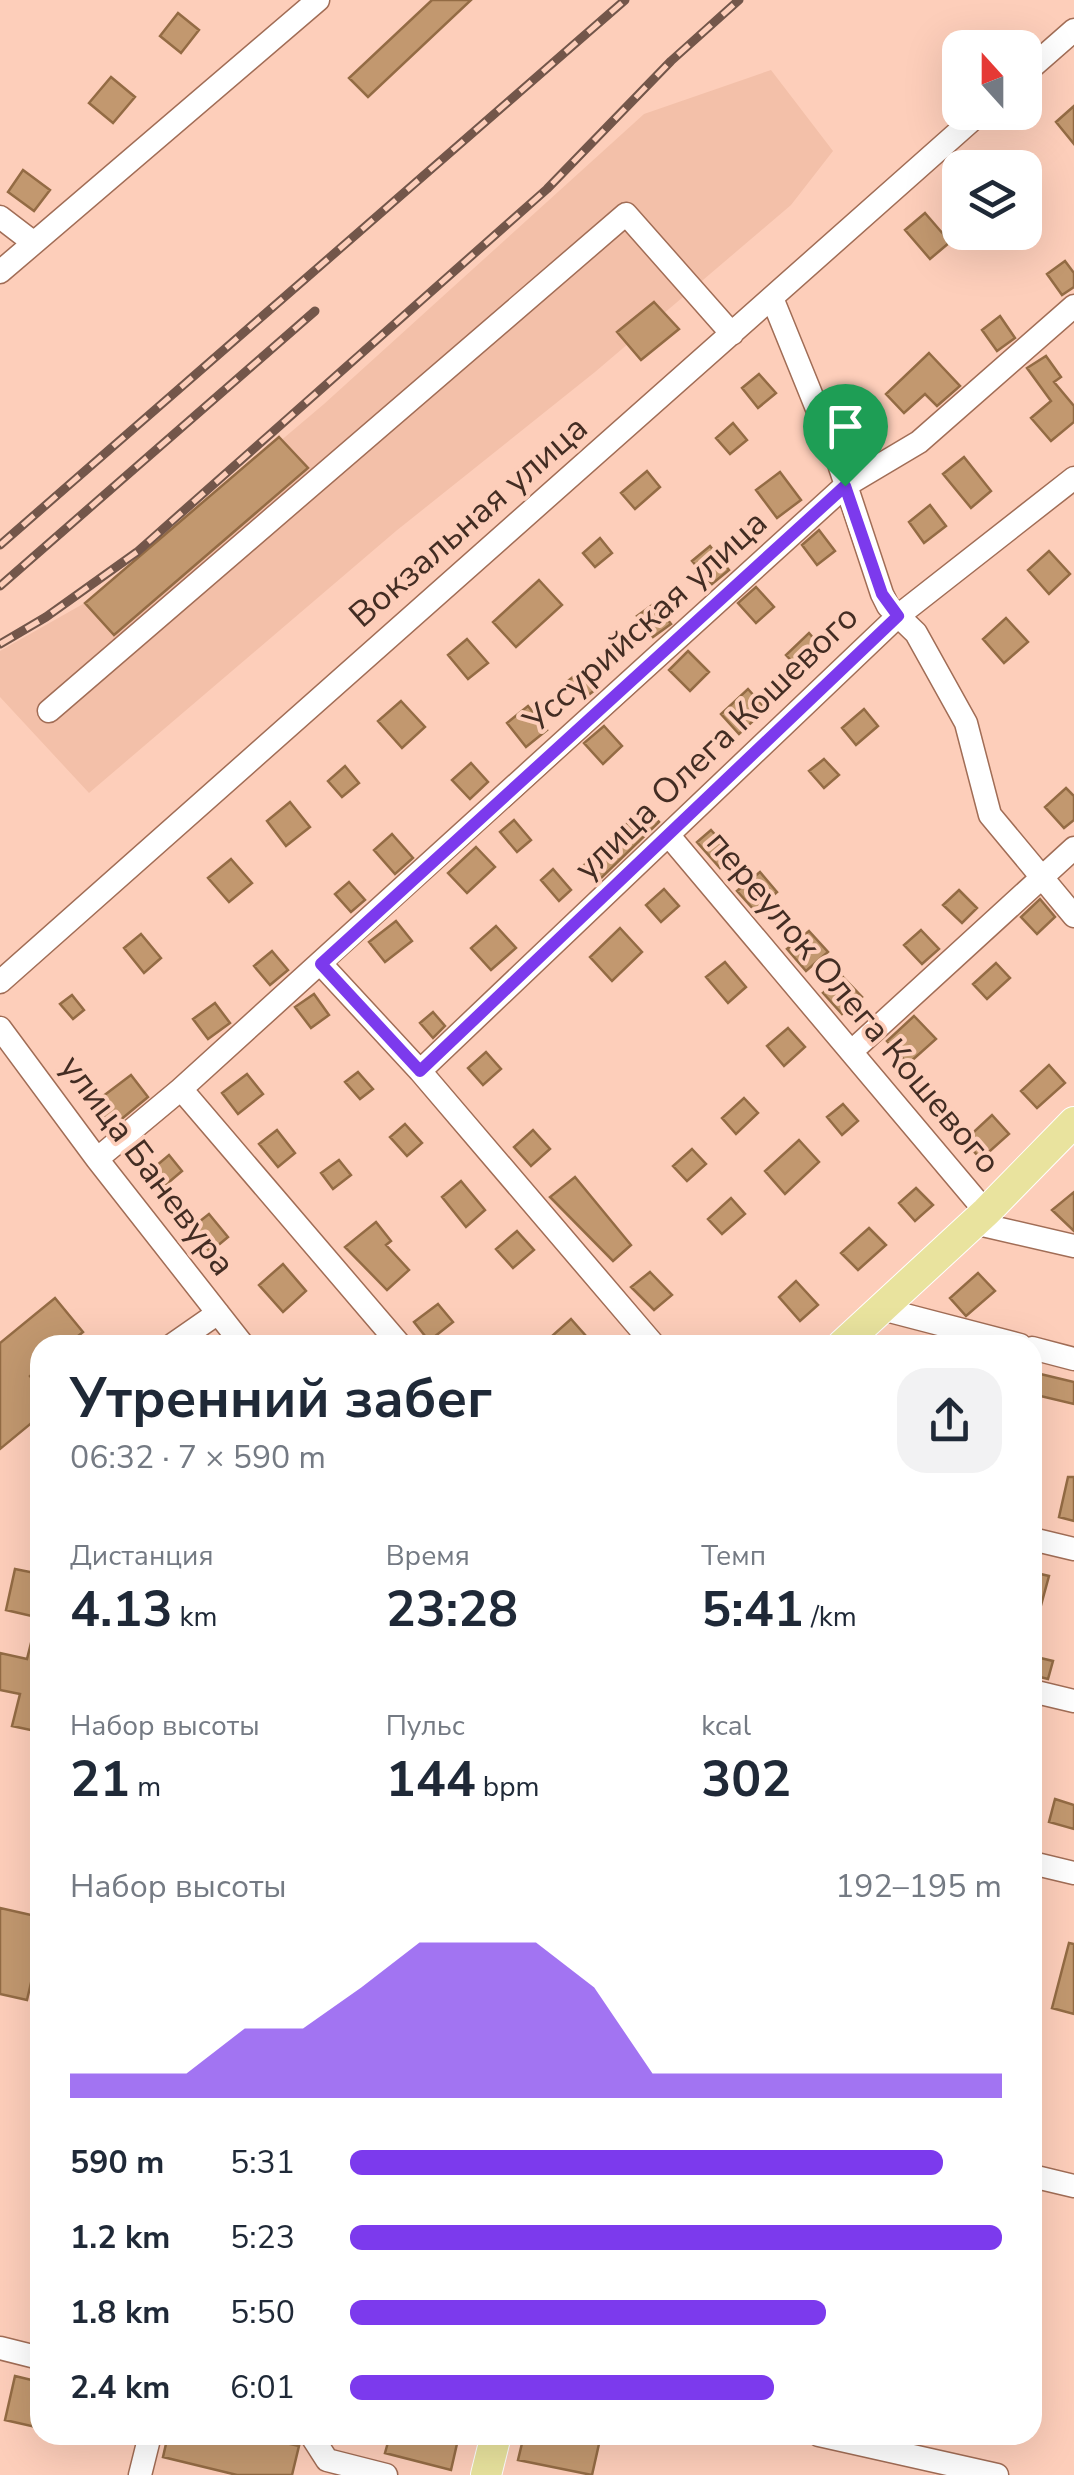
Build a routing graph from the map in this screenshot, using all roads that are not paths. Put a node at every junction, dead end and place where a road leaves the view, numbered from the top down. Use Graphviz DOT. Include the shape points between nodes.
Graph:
graph roads {
  1 [pos="318,0"];
  2 [pos="1074,30"];
  3 [pos="1042,58"];
  4 [pos="960,130"];
  5 [pos="0,217"];
  6 [pos="34,243"];
  7 [pos="0,272"];
  8 [pos="772,298"];
  9 [pos="1074,306"];
  10 [pos="732,334"];
  11 [pos="1074,478"];
  12 [pos="845,486"];
  13 [pos="898,616"];
  14 [pos="49,711"];
  15 [pos="670,837"];
  16 [pos="1074,848"];
  17 [pos="1042,878"];
  18 [pos="1074,916"];
  19 [pos="321,964"];
  20 [pos="0,982"];
  21 [pos="0,1028"];
  22 [pos="852,1050"];
  23 [pos="420,1071"];
  24 [pos="181,1089"];
  25 [pos="1074,1122"];
  26 [pos="97,1159"];
  27 [pos="980,1217"];
  28 [pos="1074,1246"];
  29 [pos="882,1309"];
  30 [pos="218,1313"];
  31 [pos="186,1335"];
  32 [pos="234,1335"];
  33 [pos="391,1335"];
  34 [pos="645,1335"];
  35 [pos="853,1335"];
  36 [pos="982,1335"];
  37 [pos="1042,1351"];
  38 [pos="1074,1359"];
  39 [pos="1042,1541"];
  40 [pos="1074,1549"];
  41 [pos="1042,1693"];
  42 [pos="1074,1701"];
  43 [pos="1042,1865"];
  44 [pos="1074,1873"];
  45 [pos="1042,2178"];
  46 [pos="1074,2186"];
  47 [pos="0,2348"];
  48 [pos="30,2356"];
  49 [pos="148,2445"];
  50 [pos="317,2445"];
  51 [pos="494,2445"];
  52 [pos="864,2445"];
  53 [pos="140,2475"];
  54 [pos="386,2475"];
  55 [pos="486,2475"];
  56 [pos="997,2475"];
  1 -- 6 [label="street"];
  2 -- 3 [label="street"];
  4 -- 8 [label="street, Вокзальная улица"];
  5 -- 6 [label="street"];
  6 -- 7 [label="street"];
  8 -- 10 [label="street, Вокзальная улица"];
  8 -- 12 [label="street"];
  9 -- 12 [label="street, Уссурийская улица" via="919,442"];
  10 -- 14 [label="street" via="626,214"];
  10 -- 20 [label="street, Вокзальная улица"];
  11 -- 13 [label="street, улица Олега Кошевого"];
  12 -- 13 [label="street" via="882,594"];
  12 -- 19 [label="street, Уссурийская улица"];
  13 -- 15 [label="street, улица Олега Кошевого"];
  13 -- 17 [label="street" via="916,633 966,723 990,815"];
  15 -- 22 [label="street, переулок Олега Кошевого"];
  15 -- 23 [label="street, улица Олега Кошевого"];
  16 -- 17 [label="street"];
  17 -- 18 [label="street"];
  17 -- 22 [label="street"];
  19 -- 23 [label="street"];
  19 -- 24 [label="street, Уссурийская улица"];
  21 -- 26 [label="street, улица Баневура"];
  22 -- 27 [label="street, переулок Олега Кошевого"];
  23 -- 34 [label="street"];
  24 -- 26 [label="street, Уссурийская улица"];
  24 -- 33 [label="street"];
  25 -- 27 [label="main road"];
  26 -- 30 [label="street, улица Баневура"];
  27 -- 28 [label="street"];
  27 -- 29 [label="main road"];
  29 -- 35 [label="main road"];
  29 -- 36 [label="street"];
  30 -- 31 [label="street"];
  30 -- 32 [label="street, улица Баневура"];
  37 -- 38 [label="street"];
  39 -- 40 [label="street"];
  41 -- 42 [label="street"];
  43 -- 44 [label="street"];
  45 -- 46 [label="street"];
  47 -- 48 [label="street"];
  49 -- 53 [label="street"];
  50 -- 54 [label="street" via="327,2460"];
  51 -- 55 [label="main road"];
  52 -- 56 [label="street"];
}
